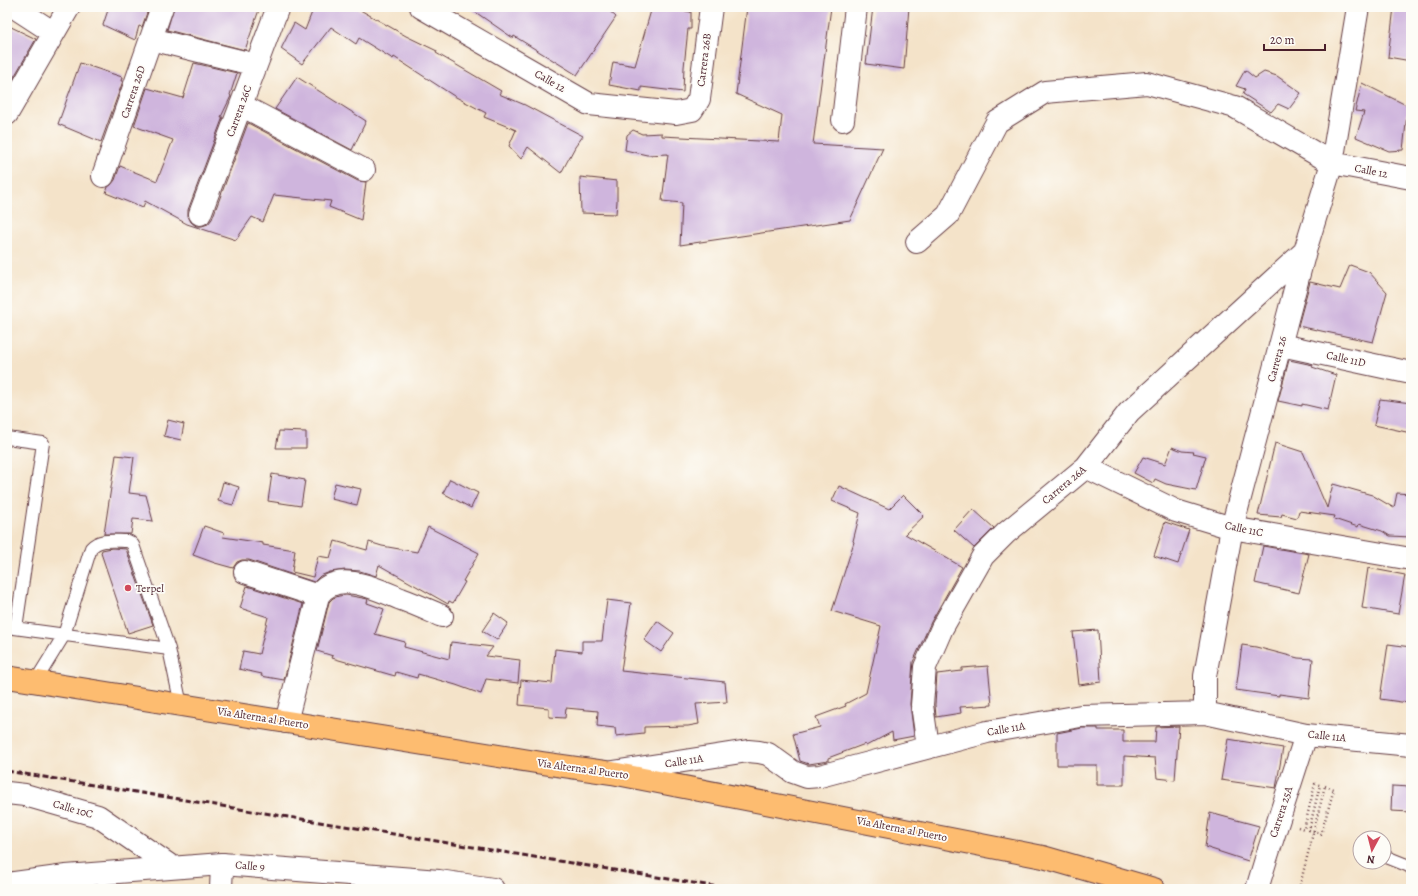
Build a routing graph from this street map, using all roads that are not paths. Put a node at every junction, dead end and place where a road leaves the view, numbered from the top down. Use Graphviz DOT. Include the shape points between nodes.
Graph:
graph roads {
  1 [pos="14,7"];
  2 [pos="69,7"];
  3 [pos="162,7"];
  4 [pos="278,7"];
  5 [pos="421,7"];
  6 [pos="711,7"];
  7 [pos="856,7"];
  8 [pos="1358,7"];
  9 [pos="54,33"];
  10 [pos="151,39"];
  11 [pos="256,65"];
  12 [pos="241,105"];
  13 [pos="692,110"];
  14 [pos="7,114"];
  15 [pos="843,120"];
  16 [pos="1332,163"];
  17 [pos="364,170"];
  18 [pos="104,176"];
  19 [pos="1411,178"];
  20 [pos="200,214"];
  21 [pos="917,242"];
  22 [pos="1305,251"];
  23 [pos="1281,345"];
  24 [pos="1411,372"];
  25 [pos="7,438"];
  26 [pos="1086,467"];
  27 [pos="1232,528"];
  28 [pos="1411,560"];
  29 [pos="245,572"];
  30 [pos="318,596"];
  31 [pos="442,616"];
  32 [pos="12,628"];
  33 [pos="64,636"];
  34 [pos="169,649"];
  35 [pos="7,677"];
  36 [pos="35,682"];
  37 [pos="181,705"];
  38 [pos="1204,713"];
  39 [pos="286,722"];
  40 [pos="1306,735"];
  41 [pos="1411,745"];
  42 [pos="928,747"];
  43 [pos="612,772"];
  44 [pos="7,793"];
  45 [pos="1392,859"];
  46 [pos="222,864"];
  47 [pos="172,867"];
  48 [pos="1411,868"];
  49 [pos="66,882"];
  50 [pos="7,884"];
  51 [pos="221,889"];
  52 [pos="493,889"];
  53 [pos="1154,889"];
  54 [pos="1257,889"];
  1 -- 9 [label="street"];
  2 -- 9 [label="street"];
  3 -- 10 [label="street, Carrera 26D"];
  4 -- 11 [label="street, Carrera 26C"];
  5 -- 13 [label="street, Calle 12" via="589,104 676,113"];
  6 -- 13 [label="street, Carrera 26B" via="699,99"];
  7 -- 15 [label="street"];
  8 -- 16 [label="street, Carrera 26"];
  9 -- 14 [label="street"];
  10 -- 11 [label="street"];
  10 -- 18 [label="street, Carrera 26D"];
  11 -- 12 [label="street, Carrera 26C"];
  12 -- 17 [label="street"];
  12 -- 20 [label="street, Carrera 26C"];
  16 -- 19 [label="street, Calle 12"];
  16 -- 21 [label="street, Calle 12" via="1235,107 1147,84 1045,92 997,122 948,215"];
  16 -- 22 [label="street, Carrera 26"];
  22 -- 23 [label="street, Carrera 26"];
  22 -- 26 [label="street, Carrera 26A" via="1129,412"];
  23 -- 24 [label="street, Calle 11D"];
  23 -- 27 [label="street, Carrera 26"];
  25 -- 32 [label="lane" via="43,443"];
  26 -- 27 [label="street, Calle 11C" via="1176,511"];
  26 -- 42 [label="street, Carrera 26A" via="1006,533 983,556 942,628 925,667 922,705"];
  27 -- 28 [label="street, Calle 11C"];
  27 -- 38 [label="street, Carrera 26" via="1205,676"];
  29 -- 30 [label="street"];
  30 -- 31 [label="street" via="323,589 334,584 350,582 366,585"];
  30 -- 39 [label="street"];
  32 -- 33 [label="lane"];
  33 -- 34 [label="lane"];
  33 -- 34 [label="lane" via="91,548 100,541 127,541 133,545"];
  33 -- 36 [label="lane"];
  34 -- 37 [label="lane"];
  35 -- 36 [label="main road, Vía Alterna al Puerto"];
  36 -- 37 [label="main road, Vía Alterna al Puerto"];
  37 -- 39 [label="main road, Vía Alterna al Puerto"];
  38 -- 40 [label="street, Calle 11A"];
  38 -- 42 [label="street, Calle 11A" via="1081,716 987,732"];
  39 -- 43 [label="main road, Vía Alterna al Puerto"];
  40 -- 41 [label="street, Calle 11A"];
  40 -- 54 [label="street, Carrera 25A"];
  42 -- 43 [label="street, Calle 11A" via="820,776 793,772 768,754 748,751"];
  43 -- 53 [label="main road, Vía Alterna al Puerto" via="1043,857"];
  44 -- 47 [label="street, Calle 10C" via="25,794 98,816"];
  45 -- 48 [label="lane"];
  46 -- 47 [label="street, Calle 9"];
  46 -- 51 [label="street"];
  46 -- 52 [label="street, Calle 9" via="439,881"];
  47 -- 49 [label="street, Calle 9"];
  49 -- 50 [label="street, Calle 9"];
}
